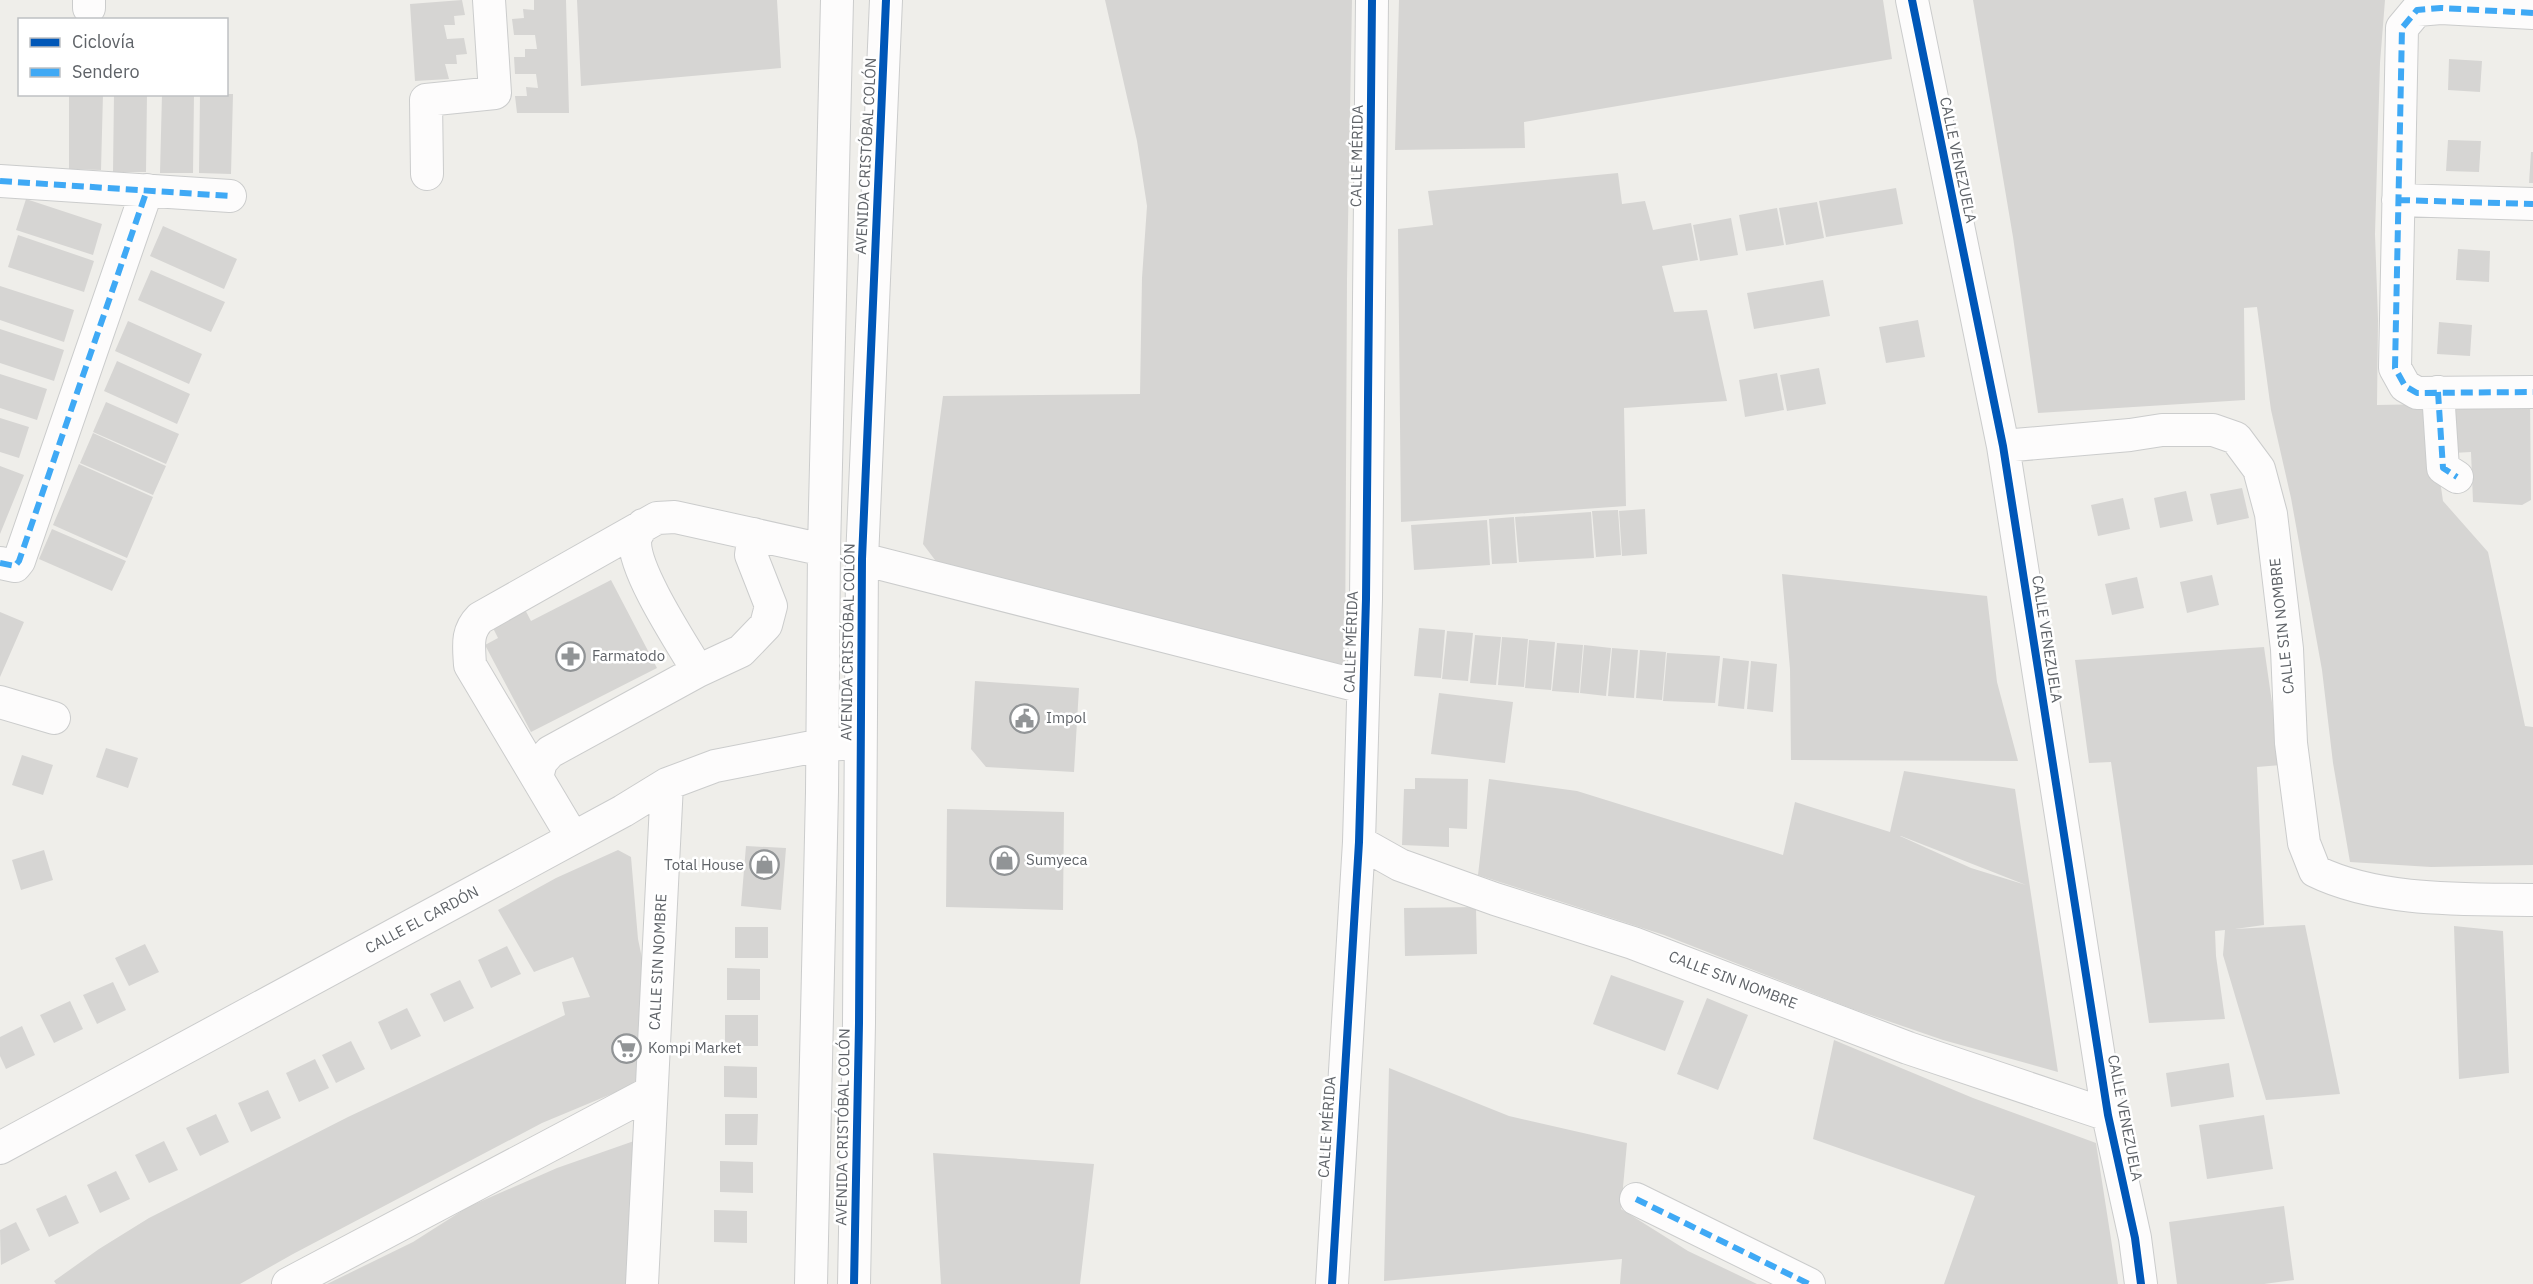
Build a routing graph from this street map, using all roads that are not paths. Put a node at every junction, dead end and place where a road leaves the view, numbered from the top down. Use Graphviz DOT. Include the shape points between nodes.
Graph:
graph roads {
  1 [pos="489,0"];
  2 [pos="886,0"];
  3 [pos="1372,0"];
  4 [pos="1912,0"];
  5 [pos="845,1"];
  6 [pos="2416,5"];
  7 [pos="2533,13"];
  8 [pos="427,174"];
  9 [pos="0,181"];
  10 [pos="147,190"];
  11 [pos="230,196"];
  12 [pos="2398,200"];
  13 [pos="2533,204"];
  14 [pos="2438,392"];
  15 [pos="2533,392"];
  16 [pos="2003,446"];
  17 [pos="2457,477"];
  18 [pos="643,525"];
  19 [pos="754,534"];
  20 [pos="824,550"];
  21 [pos="862,559"];
  22 [pos="0,562"];
  23 [pos="698,671"];
  24 [pos="1363,687"];
  25 [pos="0,702"];
  26 [pos="54,718"];
  27 [pos="861,744"];
  28 [pos="822,745"];
  29 [pos="537,777"];
  30 [pos="667,784"];
  31 [pos="573,838"];
  32 [pos="1359,842"];
  33 [pos="2533,900"];
  34 [pos="651,1092"];
  35 [pos="2108,1115"];
  36 [pos="0,1148"];
  37 [pos="1636,1199"];
  38 [pos="288,1284"];
  39 [pos="642,1284"];
  40 [pos="811,1284"];
  41 [pos="854,1284"];
  42 [pos="1332,1284"];
  43 [pos="1809,1284"];
  44 [pos="2141,1284"];
  1 -- 8 [label="street" via="495,93 426,100"];
  2 -- 21 [label="street, AVENIDA CRISTÓBAL COLÓN"];
  3 -- 24 [label="street, CALLE MÉRIDA"];
  4 -- 16 [label="street, CALLE VENEZUELA"];
  5 -- 20 [label="street, AVENIDA CRISTÓBAL COLÓN"];
  6 -- 7 [label="street"];
  6 -- 12 [label="street" via="2402,28"];
  9 -- 10 [label="street"];
  10 -- 11 [label="street"];
  10 -- 22 [label="street" via="19,561 15,567"];
  12 -- 13 [label="street"];
  12 -- 14 [label="street" via="2395,368 2405,386 2417,393"];
  14 -- 15 [label="street"];
  14 -- 17 [label="street" via="2444,468"];
  16 -- 33 [label="street, CALLE SIN NOMBRE" via="2162,430 2213,430 2236,438 2259,469 2271,514 2287,649 2291,743 2304,843 2315,871 2333,880 2403,894"];
  16 -- 35 [label="street, CALLE VENEZUELA"];
  18 -- 19 [label="street" via="657,518 675,517"];
  18 -- 23 [label="street" via="635,539 645,577"];
  18 -- 29 [label="street" via="480,618 471,627 470,665"];
  19 -- 20 [label="street"];
  19 -- 23 [label="street" via="751,555 771,606 766,625 741,651"];
  20 -- 28 [label="street, AVENIDA CRISTÓBAL COLÓN"];
  21 -- 24 [label="street"];
  21 -- 27 [label="street, AVENIDA CRISTÓBAL COLÓN"];
  23 -- 29 [label="street" via="550,752 541,762"];
  24 -- 32 [label="street, CALLE MÉRIDA"];
  25 -- 26 [label="street"];
  27 -- 28 [label="street, CALLE EL CARDÓN"];
  27 -- 41 [label="street, AVENIDA CRISTÓBAL COLÓN"];
  28 -- 30 [label="street, CALLE EL CARDÓN" via="715,766"];
  28 -- 40 [label="street, AVENIDA CRISTÓBAL COLÓN"];
  29 -- 31 [label="street"];
  30 -- 31 [label="street, CALLE EL CARDÓN"];
  30 -- 34 [label="street, CALLE SIN NOMBRE"];
  31 -- 36 [label="street, CALLE EL CARDÓN"];
  32 -- 35 [label="street, CALLE SIN NOMBRE" via="1400,865 1633,943 1908,1048"];
  32 -- 42 [label="street, CALLE MÉRIDA"];
  34 -- 38 [label="street"];
  34 -- 39 [label="street, CALLE SIN NOMBRE"];
  35 -- 44 [label="street, CALLE VENEZUELA"];
  37 -- 43 [label="street"];
}
